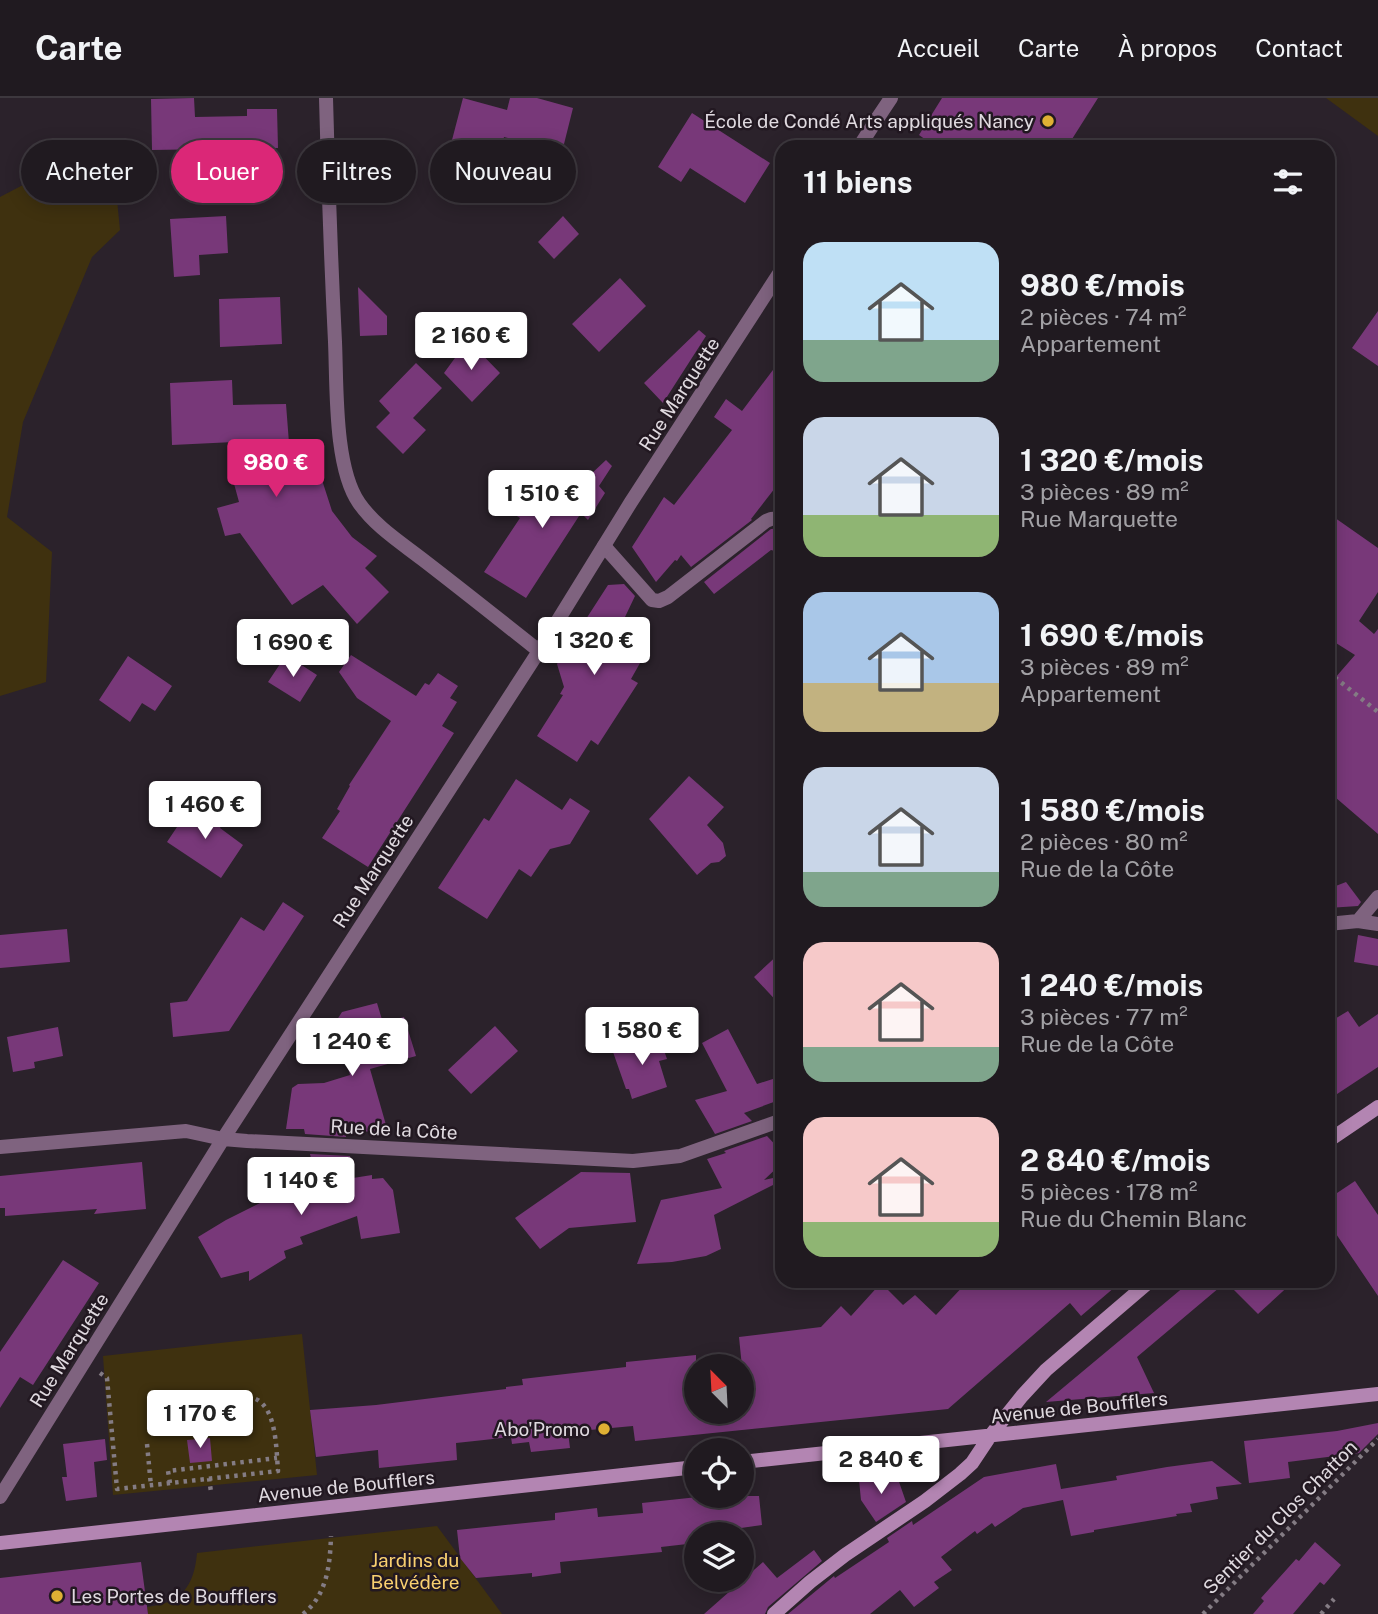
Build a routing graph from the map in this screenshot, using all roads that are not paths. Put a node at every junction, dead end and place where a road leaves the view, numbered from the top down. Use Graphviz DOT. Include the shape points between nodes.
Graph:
graph roads {
  1 [pos="326,98"];
  2 [pos="891,98"];
  3 [pos="864,140"];
  4 [pos="775,280"];
  5 [pos="775,518"];
  6 [pos="604,546"];
  7 [pos="539,651"];
  8 [pos="1378,897"];
  9 [pos="1358,920"];
  10 [pos="1335,923"];
  11 [pos="1378,925"];
  12 [pos="1378,1107"];
  13 [pos="775,1122"];
  14 [pos="1335,1135"];
  15 [pos="223,1139"];
  16 [pos="0,1147"];
  17 [pos="1142,1288"];
  18 [pos="1378,1394"];
  19 [pos="990,1436"];
  20 [pos="754,1461"];
  21 [pos="684,1468"];
  22 [pos="0,1497"];
  23 [pos="0,1543"];
  24 [pos="774,1614"];
  1 -- 7 [label="street" via="340,439 351,488 363,509 388,533"];
  2 -- 3 [label="street"];
  4 -- 6 [label="street, Rue Marquette"];
  5 -- 6 [label="street" via="659,601 652,600"];
  6 -- 7 [label="street, Rue Marquette"];
  7 -- 15 [label="street, Rue Marquette"];
  8 -- 9 [label="street"];
  9 -- 10 [label="street"];
  9 -- 11 [label="street"];
  12 -- 14 [label="street"];
  13 -- 15 [label="street, Rue de la Côte" via="680,1156 633,1161"];
  15 -- 16 [label="street, Rue de la Côte" via="186,1131"];
  15 -- 22 [label="street, Rue Marquette"];
  17 -- 19 [label="street" via="1046,1370"];
  18 -- 19 [label="street, Avenue de Boufflers"];
  19 -- 20 [label="street, Avenue de Boufflers"];
  19 -- 24 [label="street" via="960,1474 845,1555"];
  21 -- 23 [label="street, Avenue de Boufflers"];
}
